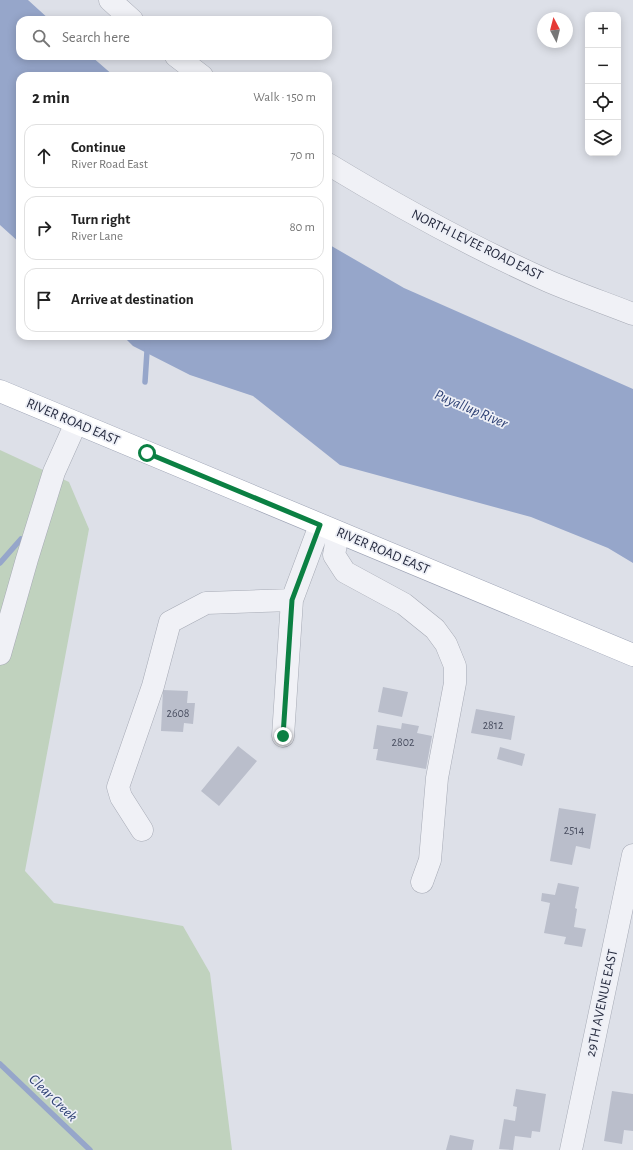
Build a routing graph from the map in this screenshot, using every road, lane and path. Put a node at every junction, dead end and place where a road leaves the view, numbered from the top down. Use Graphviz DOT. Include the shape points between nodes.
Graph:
graph roads {
  1 [pos="110,0"];
  2 [pos="128,16"];
  3 [pos="181,60"];
  4 [pos="197,72"];
  5 [pos="332,166"];
  6 [pos="633,314"];
  7 [pos="0,391"];
  8 [pos="76,423"];
  9 [pos="329,529"];
  10 [pos="292,600"];
  11 [pos="0,654"];
  12 [pos="633,655"];
  13 [pos="283,736"];
  14 [pos="142,830"];
  15 [pos="633,856"];
  16 [pos="422,882"];
  17 [pos="571,1150"];
  1 -- 2 [label="street"];
  3 -- 4 [label="street"];
  5 -- 6 [label="street, NORTH LEVEE ROAD EAST" via="482,250 549,281"];
  7 -- 8 [label="main road, RIVER ROAD EAST"];
  8 -- 9 [label="main road, RIVER ROAD EAST"];
  8 -- 11 [label="street" via="54,472"];
  9 -- 10 [label="street"];
  9 -- 12 [label="main road, RIVER ROAD EAST"];
  9 -- 16 [label="street" via="334,555 345,572 404,604 435,628 446,644 455,666 455,683 437,778 430,860"];
  10 -- 13 [label="street"];
  10 -- 14 [label="street" via="206,603 170,622 153,686 118,787 121,797"];
  15 -- 17 [label="street, 29TH AVENUE EAST"];
}
